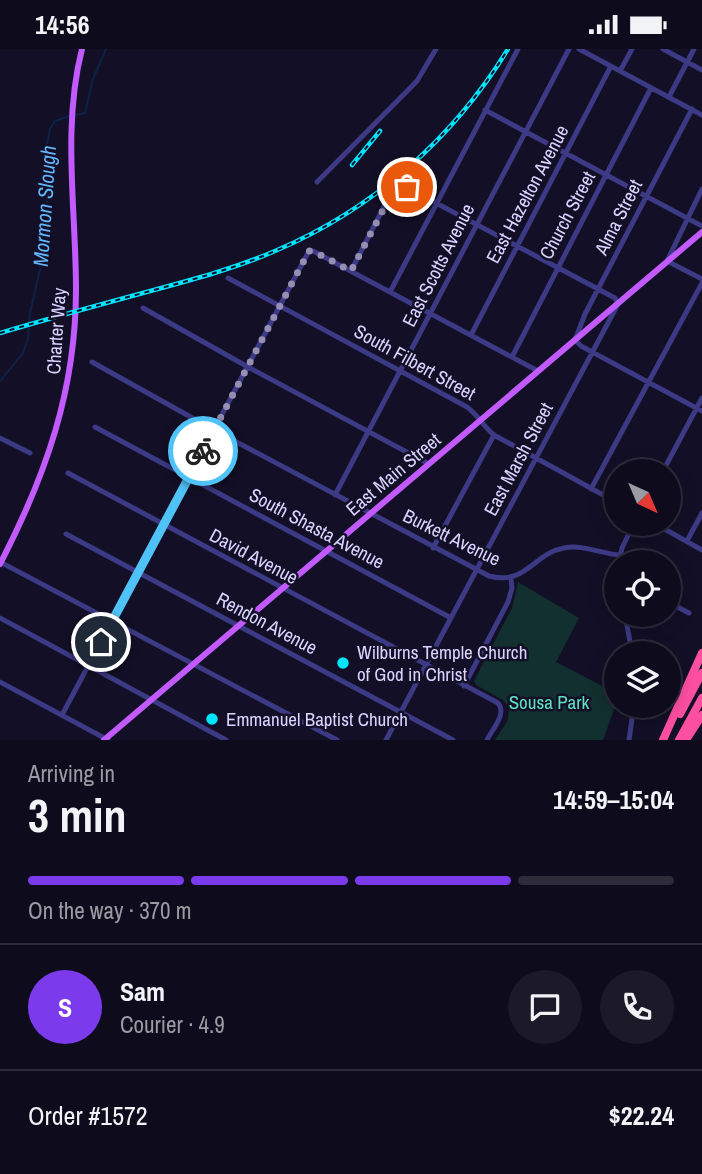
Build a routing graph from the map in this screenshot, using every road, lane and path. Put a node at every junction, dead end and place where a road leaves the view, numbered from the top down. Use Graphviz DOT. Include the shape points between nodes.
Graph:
graph roads {
  1 [pos="82,49"];
  2 [pos="436,49"];
  3 [pos="518,49"];
  4 [pos="569,49"];
  5 [pos="579,49"];
  6 [pos="632,49"];
  7 [pos="663,49"];
  8 [pos="694,49"];
  9 [pos="687,62"];
  10 [pos="611,67"];
  11 [pos="702,70"];
  12 [pos="620,71"];
  13 [pos="651,88"];
  14 [pos="669,97"];
  15 [pos="692,109"];
  16 [pos="485,110"];
  17 [pos="702,115"];
  18 [pos="526,131"];
  19 [pos="566,153"];
  20 [pos="606,174"];
  21 [pos="317,182"];
  22 [pos="702,188"];
  23 [pos="647,196"];
  24 [pos="437,203"];
  25 [pos="687,218"];
  26 [pos="477,224"];
  27 [pos="702,226"];
  28 [pos="702,232"];
  29 [pos="518,246"];
  30 [pos="667,261"];
  31 [pos="558,267"];
  32 [pos="351,271"];
  33 [pos="228,278"];
  34 [pos="702,281"];
  35 [pos="598,289"];
  36 [pos="390,292"];
  37 [pos="618,304"];
  38 [pos="280,306"];
  39 [pos="143,308"];
  40 [pos="431,314"];
  41 [pos="471,335"];
  42 [pos="575,340"];
  43 [pos="592,352"];
  44 [pos="512,357"];
  45 [pos="92,362"];
  46 [pos="247,367"];
  47 [pos="400,372"];
  48 [pos="538,372"];
  49 [pos="649,383"];
  50 [pos="702,398"];
  51 [pos="699,410"];
  52 [pos="480,420"];
  53 [pos="95,427"];
  54 [pos="214,430"];
  55 [pos="369,432"];
  56 [pos="494,435"];
  57 [pos="0,438"];
  58 [pos="30,453"];
  59 [pos="536,458"];
  60 [pos="670,459"];
  61 [pos="429,464"];
  62 [pos="68,474"];
  63 [pos="188,478"];
  64 [pos="592,489"];
  65 [pos="335,495"];
  66 [pos="604,496"];
  67 [pos="702,513"];
  68 [pos="370,514"];
  69 [pos="163,525"];
  70 [pos="66,534"];
  71 [pos="678,536"];
  72 [pos="687,541"];
  73 [pos="433,548"];
  74 [pos="702,550"];
  75 [pos="326,551"];
  76 [pos="604,555"];
  77 [pos="0,563"];
  78 [pos="476,571"];
  79 [pos="138,573"];
  80 [pos="511,577"];
  81 [pos="282,589"];
  82 [pos="681,609"];
  83 [pos="688,613"];
  84 [pos="0,618"];
  85 [pos="451,618"];
  86 [pos="113,620"];
  87 [pos="238,626"];
  88 [pos="702,653"];
  89 [pos="194,664"];
  90 [pos="88,666"];
  91 [pos="426,666"];
  92 [pos="702,673"];
  93 [pos="0,682"];
  94 [pos="464,685"];
  95 [pos="702,698"];
  96 [pos="151,701"];
  97 [pos="401,713"];
  98 [pos="62,715"];
  99 [pos="702,715"];
  100 [pos="632,718"];
  101 [pos="106,740"];
  102 [pos="226,740"];
  103 [pos="337,740"];
  104 [pos="386,740"];
  105 [pos="453,740"];
  106 [pos="487,740"];
  107 [pos="629,740"];
  108 [pos="664,740"];
  109 [pos="679,740"];
  110 [pos="686,740"];
  1 -- 77 [label="main road, Charter Way" via="71,130 76,289 68,383 50,452"];
  2 -- 21 [label="street" via="417,81"];
  3 -- 16 [label="street"];
  4 -- 18 [label="street, East Scotts Avenue"];
  5 -- 10 [label="street"];
  6 -- 12 [label="street"];
  7 -- 9 [label="street"];
  8 -- 9 [label="street"];
  9 -- 11 [label="street"];
  9 -- 14 [label="street"];
  10 -- 12 [label="street"];
  10 -- 19 [label="street, East Hazelton Avenue"];
  12 -- 13 [label="street"];
  13 -- 14 [label="street"];
  13 -- 20 [label="street, Church Street"];
  14 -- 15 [label="street"];
  15 -- 17 [label="street"];
  15 -- 23 [label="street, Alma Street"];
  16 -- 18 [label="street"];
  16 -- 24 [label="street"];
  18 -- 19 [label="street"];
  18 -- 26 [label="street, East Scotts Avenue"];
  19 -- 20 [label="street"];
  19 -- 29 [label="street, East Hazelton Avenue"];
  20 -- 23 [label="street"];
  20 -- 31 [label="street, Church Street"];
  22 -- 25 [label="street"];
  23 -- 25 [label="street"];
  23 -- 35 [label="street, Alma Street"];
  24 -- 26 [label="street"];
  24 -- 32 [label="street" via="399,186"];
  24 -- 36 [label="street"];
  25 -- 27 [label="street"];
  25 -- 30 [label="street"];
  26 -- 29 [label="street"];
  26 -- 40 [label="street, East Scotts Avenue"];
  28 -- 30 [label="main road, East Main Street"];
  29 -- 31 [label="street"];
  29 -- 41 [label="street, East Hazelton Avenue"];
  30 -- 34 [label="street"];
  30 -- 37 [label="main road, East Main Street"];
  31 -- 35 [label="street"];
  31 -- 44 [label="street, Church Street"];
  32 -- 36 [label="street"];
  32 -- 38 [label="street" via="311,250"];
  33 -- 38 [label="street, South Filbert Street"];
  34 -- 49 [label="street"];
  35 -- 37 [label="street"];
  35 -- 42 [label="street, Alma Street"];
  36 -- 40 [label="street"];
  37 -- 42 [label="main road, East Main Street"];
  37 -- 43 [label="street, East Marsh Street"];
  38 -- 46 [label="street"];
  38 -- 47 [label="street, South Filbert Street"];
  39 -- 46 [label="street"];
  40 -- 41 [label="street"];
  40 -- 47 [label="street, East Scotts Avenue"];
  41 -- 44 [label="street"];
  42 -- 43 [label="street"];
  42 -- 48 [label="main road, East Main Street"];
  43 -- 49 [label="street"];
  43 -- 59 [label="street, East Marsh Street"];
  44 -- 48 [label="street"];
  45 -- 54 [label="street, Burkett Avenue"];
  46 -- 54 [label="street"];
  46 -- 55 [label="street"];
  47 -- 52 [label="street, South Filbert Street" via="467,407"];
  47 -- 55 [label="street, East Scotts Avenue"];
  48 -- 52 [label="main road, East Main Street"];
  49 -- 51 [label="street"];
  49 -- 64 [label="street"];
  50 -- 51 [label="street"];
  51 -- 60 [label="street"];
  52 -- 56 [label="street, South Filbert Street"];
  52 -- 61 [label="main road, East Main Street"];
  53 -- 63 [label="street, South Shasta Avenue"];
  54 -- 63 [label="street"];
  54 -- 65 [label="street, Burkett Avenue"];
  55 -- 61 [label="street"];
  55 -- 65 [label="street, East Scotts Avenue"];
  56 -- 59 [label="street, South Filbert Street"];
  56 -- 73 [label="street"];
  57 -- 58 [label="street"];
  59 -- 64 [label="street, South Filbert Street"];
  59 -- 78 [label="street, East Marsh Street"];
  61 -- 68 [label="main road, East Main Street"];
  62 -- 69 [label="street, David Avenue"];
  63 -- 69 [label="street"];
  63 -- 75 [label="street, South Shasta Avenue"];
  64 -- 66 [label="street, South Filbert Street"];
  65 -- 68 [label="street, Burkett Avenue"];
  67 -- 72 [label="street"];
  68 -- 73 [label="street, Burkett Avenue"];
  68 -- 75 [label="main road, East Main Street"];
  69 -- 79 [label="street"];
  69 -- 81 [label="street, David Avenue"];
  70 -- 79 [label="street, Rendon Avenue"];
  71 -- 72 [label="street"];
  72 -- 74 [label="street"];
  73 -- 78 [label="street, Burkett Avenue"];
  75 -- 81 [label="main road, East Main Street"];
  75 -- 85 [label="street, South Shasta Avenue"];
  76 -- 80 [label="street, Burkett Avenue" via="566,547"];
  77 -- 86 [label="street"];
  78 -- 80 [label="street, Burkett Avenue"];
  78 -- 85 [label="street, East Marsh Street"];
  79 -- 86 [label="street"];
  79 -- 87 [label="street, Rendon Avenue"];
  80 -- 94 [label="street" via="508,602"];
  81 -- 87 [label="main road, East Main Street"];
  81 -- 91 [label="street, David Avenue"];
  82 -- 83 [label="street"];
  84 -- 90 [label="street"];
  85 -- 91 [label="street, East Marsh Street"];
  86 -- 89 [label="street"];
  86 -- 90 [label="street"];
  87 -- 89 [label="main road, East Main Street"];
  87 -- 97 [label="street, Rendon Avenue"];
  88 -- 108 [label="highway"];
  89 -- 96 [label="main road, East Main Street"];
  89 -- 103 [label="street"];
  90 -- 96 [label="street"];
  90 -- 98 [label="street"];
  91 -- 94 [label="street, David Avenue"];
  91 -- 97 [label="street, East Marsh Street"];
  92 -- 108 [label="highway"];
  93 -- 98 [label="street"];
  94 -- 106 [label="street, David Avenue" via="502,706"];
  95 -- 109 [label="highway"];
  96 -- 101 [label="main road, East Main Street"];
  96 -- 102 [label="street"];
  97 -- 104 [label="street, East Marsh Street"];
  97 -- 105 [label="street, Rendon Avenue"];
  98 -- 101 [label="street"];
  99 -- 110 [label="highway"];
  100 -- 107 [label="street"];
}
